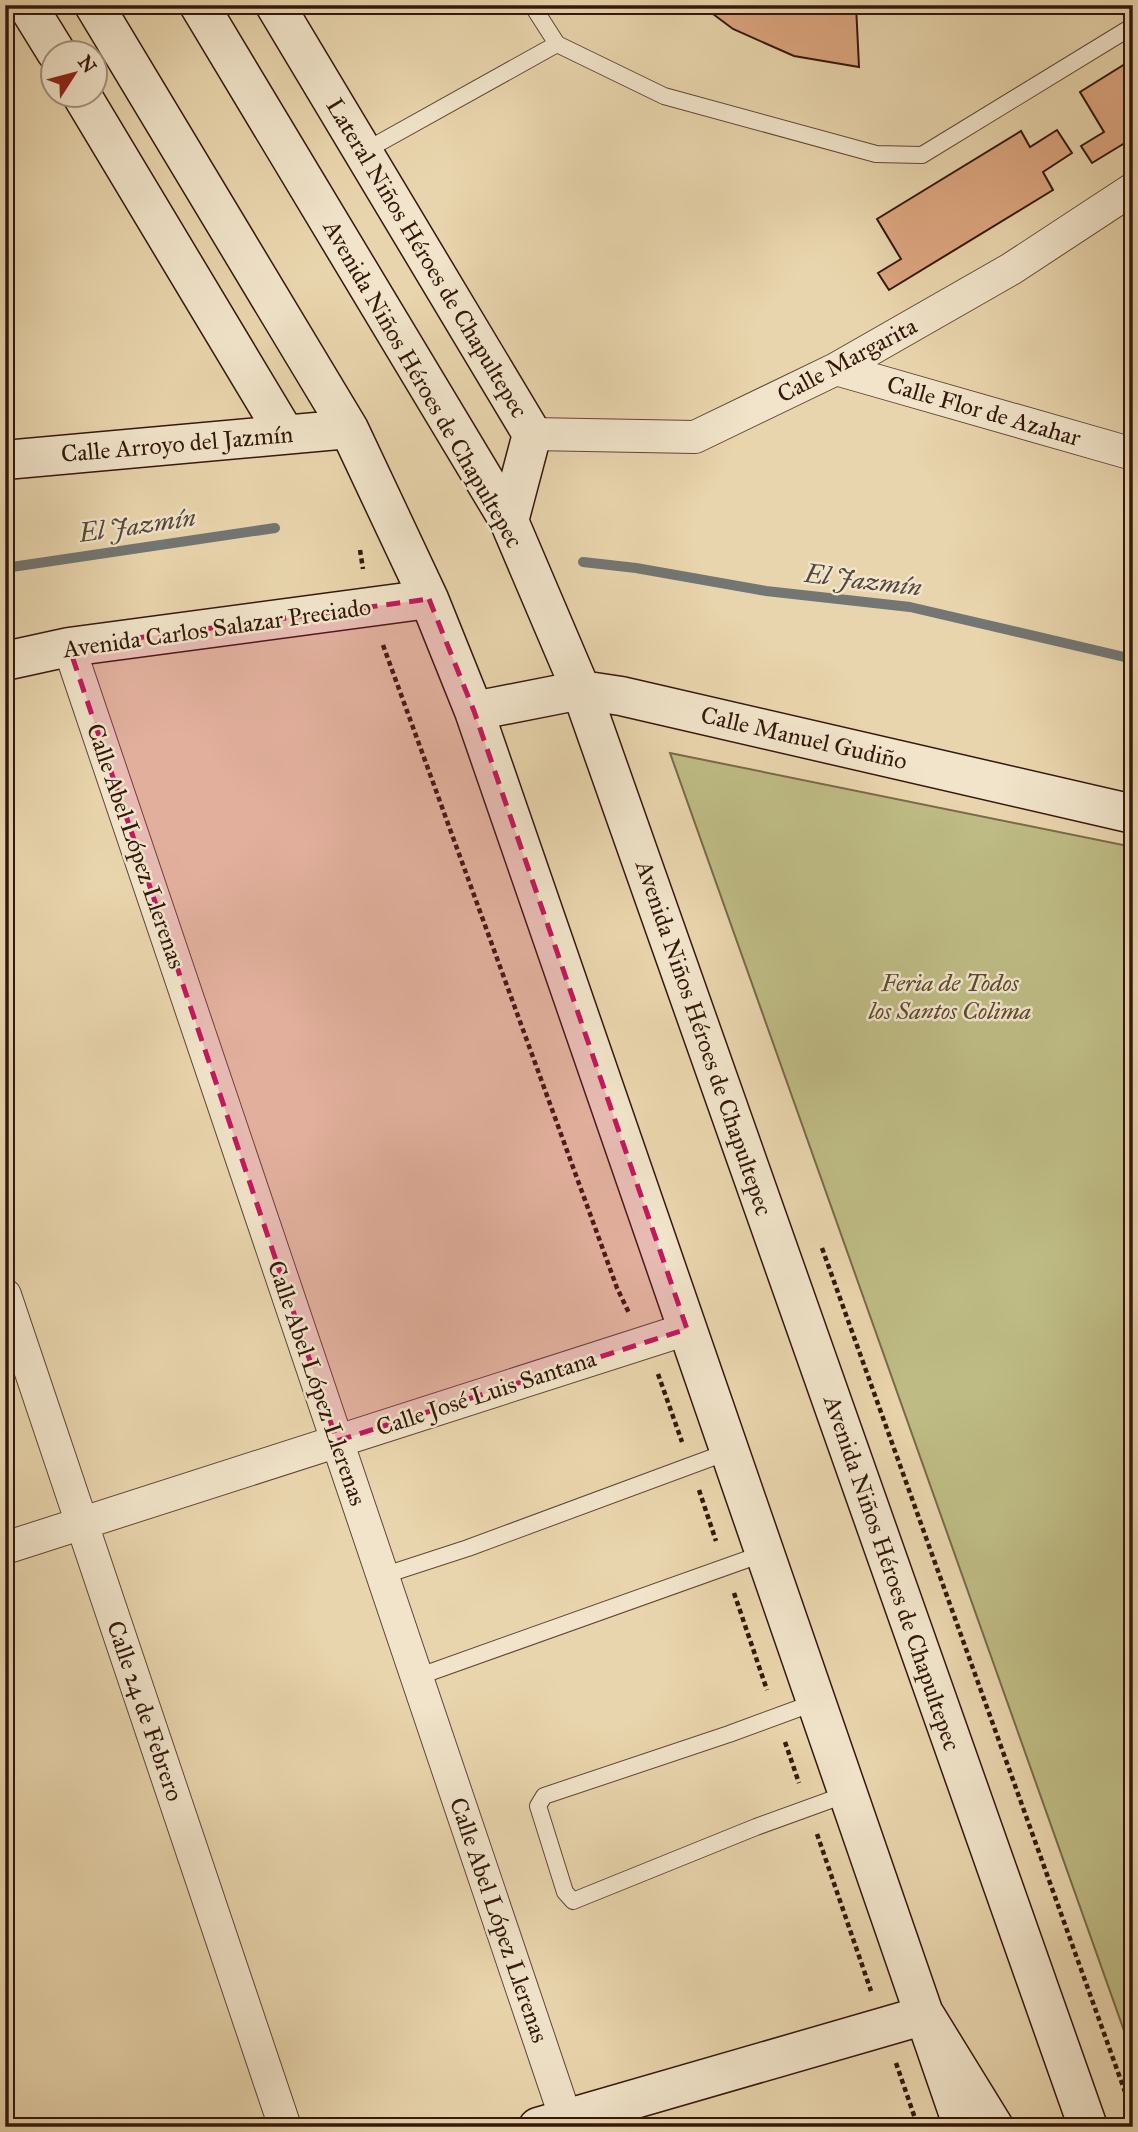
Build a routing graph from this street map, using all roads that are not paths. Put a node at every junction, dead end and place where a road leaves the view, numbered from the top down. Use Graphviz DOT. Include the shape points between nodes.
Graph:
graph roads {
  1 [pos="27,5"];
  2 [pos="94,5"];
  3 [pos="199,5"];
  4 [pos="275,5"];
  5 [pos="532,5"];
  6 [pos="1133,26"];
  7 [pos="47,38"];
  8 [pos="556,44"];
  9 [pos="89,108"];
  10 [pos="363,152"];
  11 [pos="1133,189"];
  12 [pos="836,369"];
  13 [pos="349,429"];
  14 [pos="285,434"];
  15 [pos="532,434"];
  16 [pos="1133,454"];
  17 [pos="5,460"];
  18 [pos="509,521"];
  19 [pos="429,599"];
  20 [pos="69,647"];
  21 [pos="5,662"];
  22 [pos="581,690"];
  23 [pos="474,711"];
  24 [pos="1133,814"];
  25 [pos="5,1295"];
  26 [pos="687,1329"];
  27 [pos="337,1441"];
  28 [pos="730,1451"];
  29 [pos="82,1524"];
  30 [pos="5,1548"];
  31 [pos="765,1553"];
  32 [pos="382,1576"];
  33 [pos="417,1677"];
  34 [pos="817,1702"];
  35 [pos="848,1794"];
  36 [pos="925,2015"];
  37 [pos="552,2123"];
  38 [pos="285,2127"];
  39 [pos="963,2127"];
  40 [pos="994,2127"];
  41 [pos="1088,2127"];
  1 -- 7 [label="main road"];
  2 -- 13 [label="main road"];
  3 -- 18 [label="main road, Avenida Niños Héroes de Chapultepec"];
  4 -- 10 [label="main road, Lateral Niños Héroes de Chapultepec"];
  5 -- 8 [label="lane"];
  6 -- 8 [label="lane" via="922,155 876,154 664,96"];
  8 -- 10 [label="lane"];
  9 -- 14 [label="main road"];
  10 -- 15 [label="main road, Lateral Niños Héroes de Chapultepec"];
  11 -- 12 [label="street, Calle Margarita" via="1011,269"];
  12 -- 15 [label="street, Calle Margarita" via="695,437"];
  12 -- 16 [label="street, Calle Flor de Azahar"];
  13 -- 14 [label="main road, Calle Arroyo del Jazmín"];
  13 -- 19 [label="main road"];
  14 -- 17 [label="main road, Calle Arroyo del Jazmín"];
  15 -- 18 [label="main road, Lateral Niños Héroes de Chapultepec"];
  18 -- 22 [label="main road, Avenida Niños Héroes de Chapultepec"];
  19 -- 20 [label="main road, Avenida Carlos Salazar Preciado"];
  19 -- 23 [label="main road"];
  20 -- 21 [label="main road, Avenida Carlos Salazar Preciado"];
  20 -- 27 [label="street, Calle Abel López Llerenas"];
  22 -- 23 [label="main road, Calle Manuel Gudiño"];
  22 -- 24 [label="main road, Calle Manuel Gudiño"];
  22 -- 41 [label="main road, Avenida Niños Héroes de Chapultepec"];
  23 -- 26 [label="main road"];
  25 -- 29 [label="street, Calle 24 de Febrero"];
  26 -- 27 [label="street, Calle José Luis Santana"];
  26 -- 28 [label="main road"];
  27 -- 29 [label="street, Calle José Luis Santana"];
  27 -- 32 [label="street, Calle Abel López Llerenas"];
  28 -- 31 [label="main road"];
  28 -- 32 [label="lane"];
  29 -- 30 [label="street, Calle José Luis Santana"];
  29 -- 38 [label="street, Calle 24 de Febrero"];
  31 -- 33 [label="lane"];
  31 -- 34 [label="main road"];
  32 -- 33 [label="street, Calle Abel López Llerenas"];
  33 -- 37 [label="street, Calle Abel López Llerenas"];
  34 -- 35 [label="main road"];
  34 -- 35 [label="lane" via="544,1797 538,1806 565,1892 573,1901"];
  35 -- 36 [label="main road"];
  36 -- 37 [label="main road"];
  36 -- 39 [label="main road"];
  36 -- 40 [label="main road"];
}
